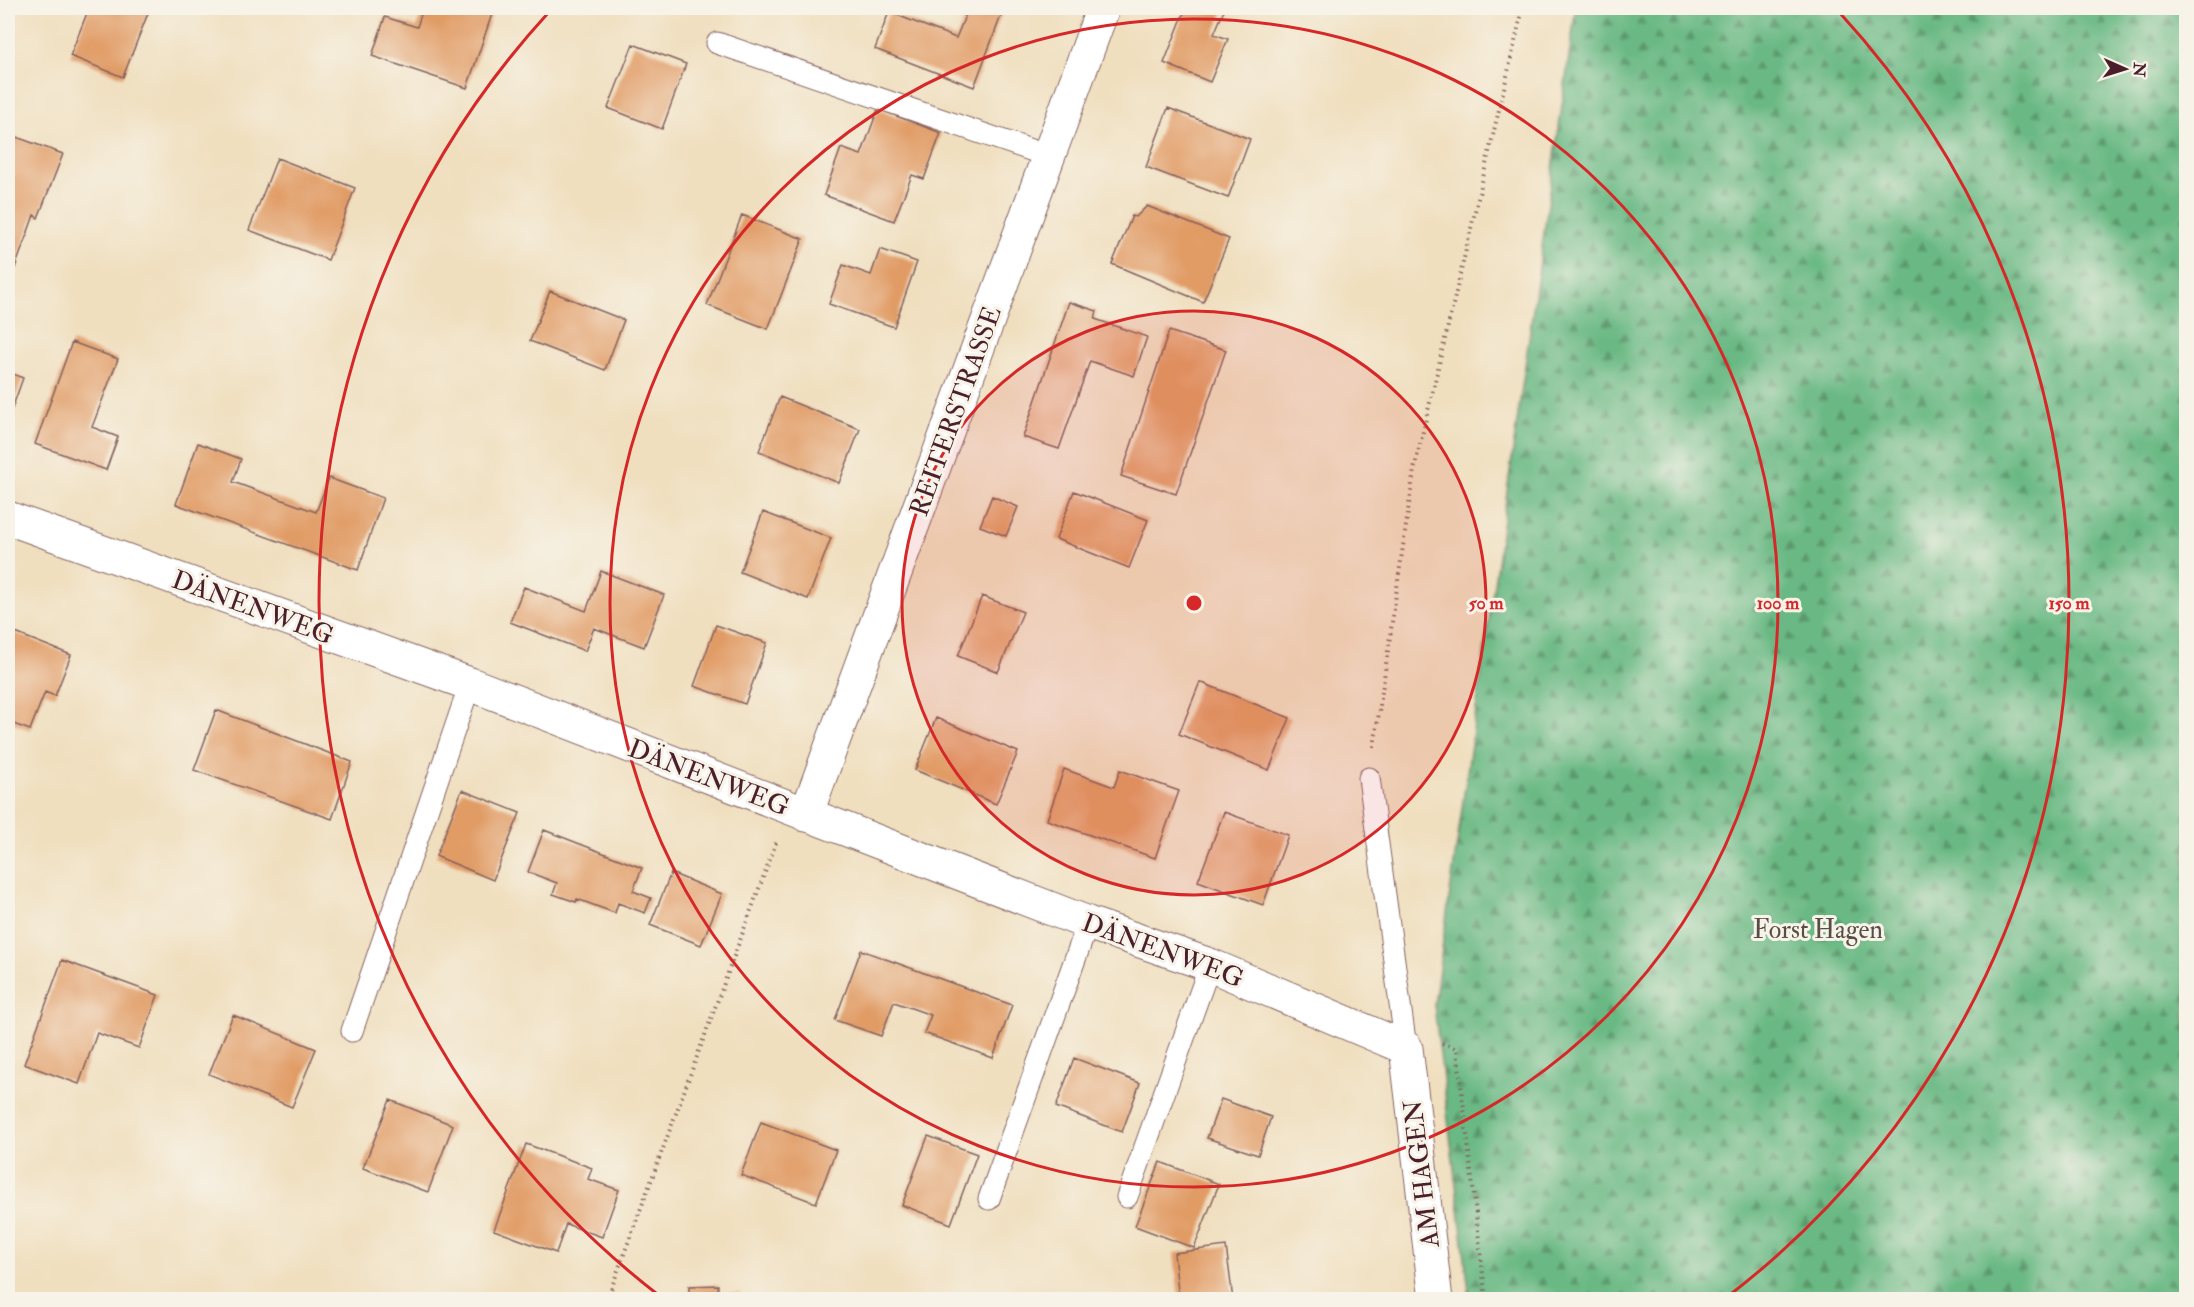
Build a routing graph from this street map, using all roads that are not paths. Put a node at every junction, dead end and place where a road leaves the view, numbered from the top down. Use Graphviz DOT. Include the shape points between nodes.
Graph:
graph roads {
  1 [pos="1103,8"];
  2 [pos="717,43"];
  3 [pos="1048,156"];
  4 [pos="8,518"];
  5 [pos="470,684"];
  6 [pos="1369,778"];
  7 [pos="797,812"];
  8 [pos="1088,923"];
  9 [pos="1210,965"];
  10 [pos="352,1031"];
  11 [pos="1406,1048"];
  12 [pos="1126,1197"];
  13 [pos="989,1199"];
  14 [pos="1436,1299"];
  1 -- 3 [label="street, REITERSTRASSE"];
  2 -- 3 [label="lane"];
  3 -- 7 [label="street, REITERSTRASSE"];
  4 -- 5 [label="street, DÄNENWEG"];
  5 -- 7 [label="street, DÄNENWEG"];
  5 -- 10 [label="lane"];
  6 -- 11 [label="lane"];
  7 -- 8 [label="street, DÄNENWEG"];
  8 -- 9 [label="street, DÄNENWEG"];
  8 -- 13 [label="lane"];
  9 -- 11 [label="street, DÄNENWEG"];
  9 -- 12 [label="lane"];
  11 -- 14 [label="street, AM HAGEN"];
}
